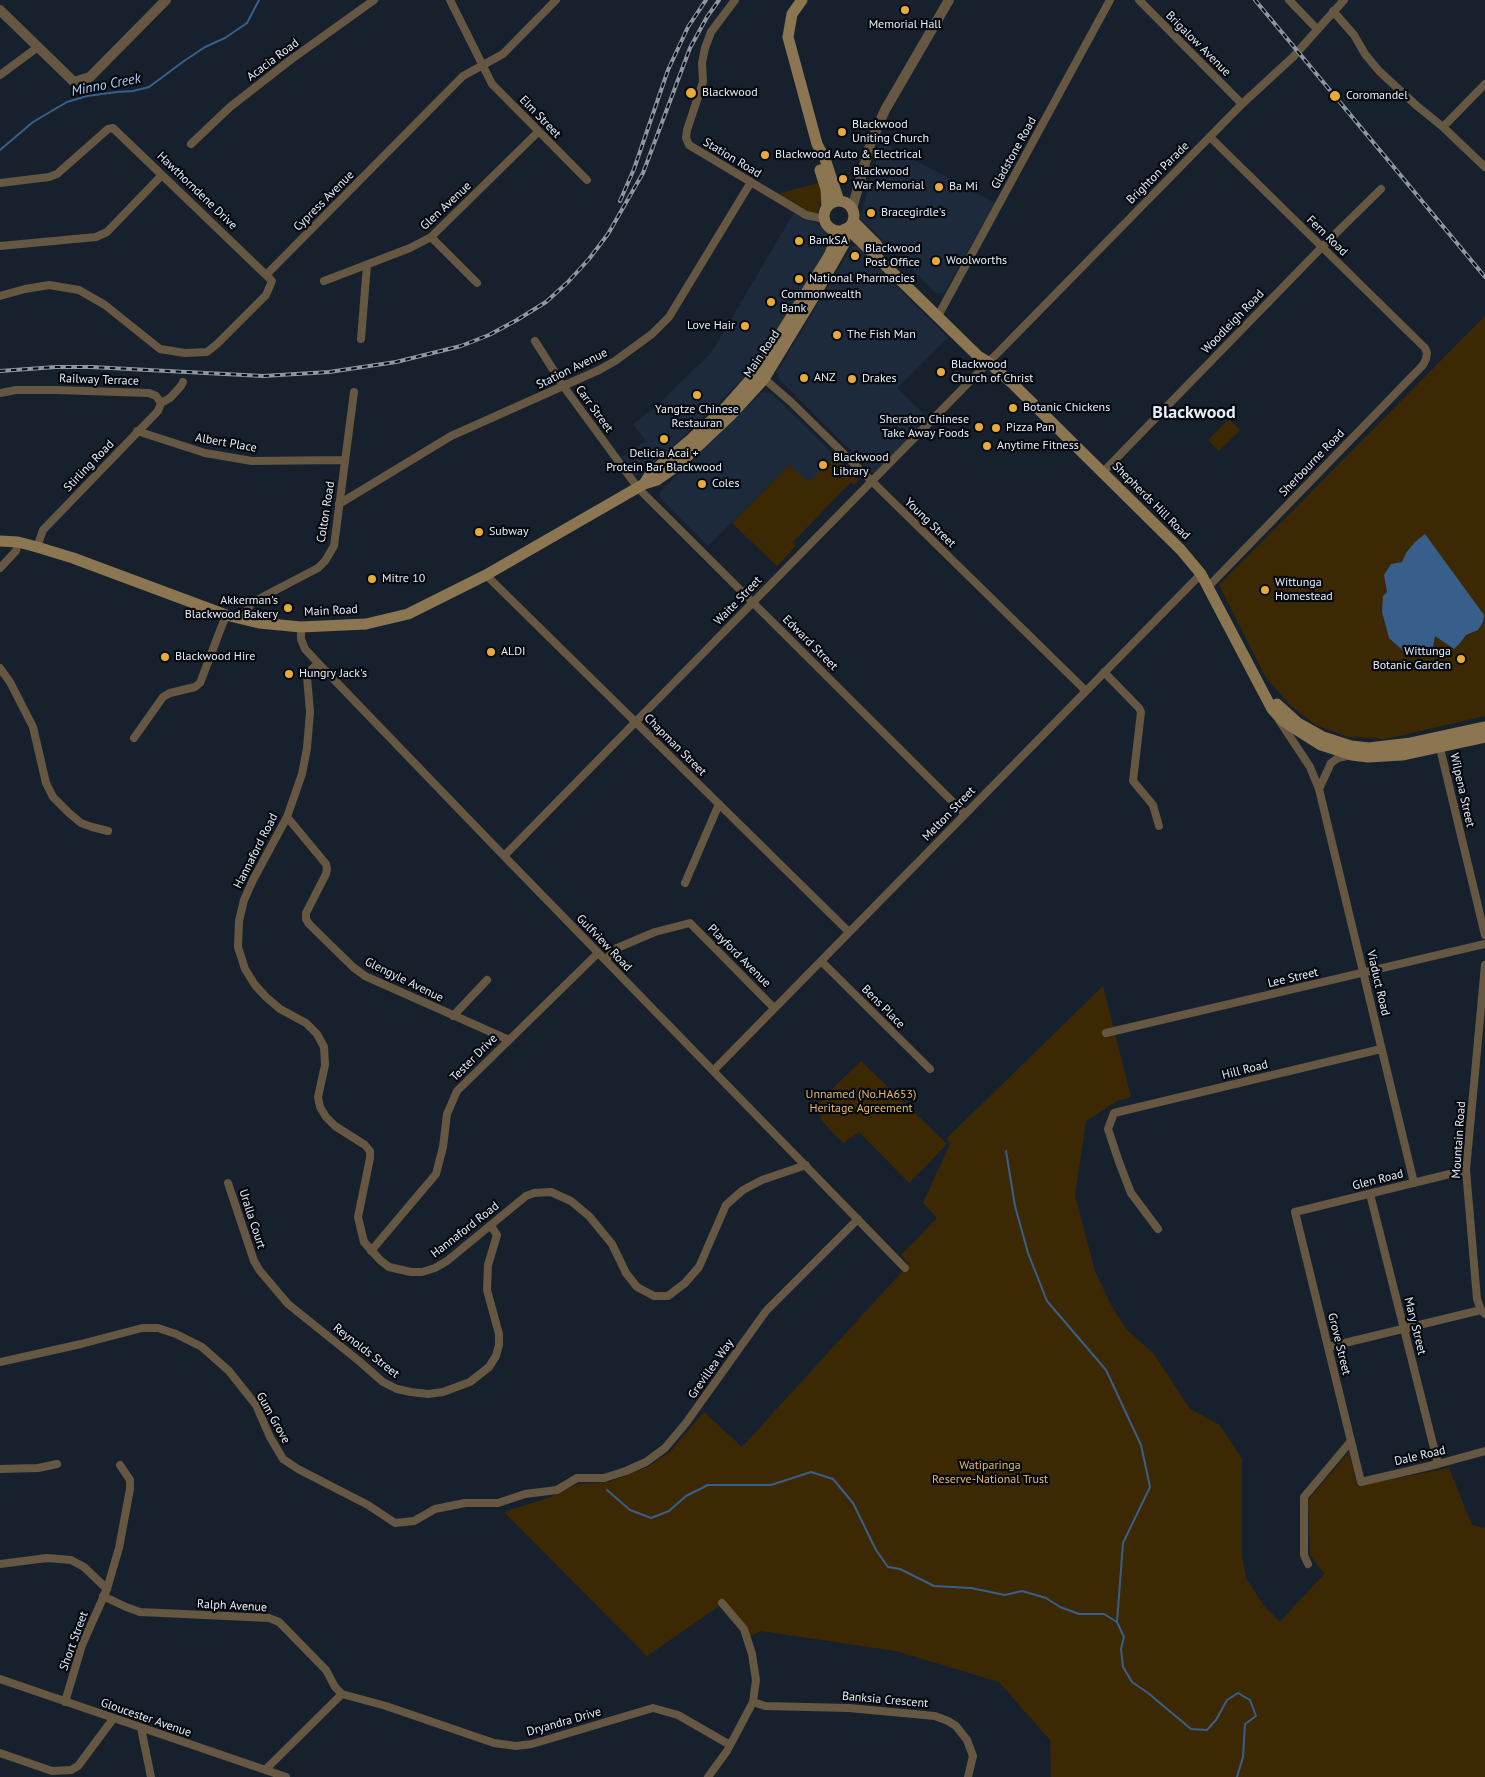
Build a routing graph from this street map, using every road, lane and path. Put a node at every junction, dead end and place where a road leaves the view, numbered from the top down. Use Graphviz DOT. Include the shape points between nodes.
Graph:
graph roads {
  1 [pos="166,0"];
  2 [pos="374,0"];
  3 [pos="450,0"];
  4 [pos="556,0"];
  5 [pos="735,0"];
  6 [pos="802,0"];
  7 [pos="948,0"];
  8 [pos="1110,0"];
  9 [pos="1139,0"];
  10 [pos="1289,0"];
  11 [pos="1344,0"];
  12 [pos="363,3"];
  13 [pos="0,10"];
  14 [pos="1334,11"];
  15 [pos="1317,29"];
  16 [pos="38,47"];
  17 [pos="482,66"];
  18 [pos="0,74"];
  19 [pos="1485,84"];
  20 [pos="1242,104"];
  21 [pos="1443,127"];
  22 [pos="538,132"];
  23 [pos="1210,137"];
  24 [pos="191,144"];
  25 [pos="817,144"];
  26 [pos="1485,168"];
  27 [pos="162,174"];
  28 [pos="587,180"];
  29 [pos="751,182"];
  30 [pos="0,183"];
  31 [pos="858,188"];
  32 [pos="1381,189"];
  33 [pos="840,201"];
  34 [pos="827,207"];
  35 [pos="852,209"];
  36 [pos="824,219"];
  37 [pos="845,227"];
  38 [pos="431,238"];
  39 [pos="864,243"];
  40 [pos="844,244"];
  41 [pos="0,246"];
  42 [pos="1322,247"];
  43 [pos="367,265"];
  44 [pos="266,275"];
  45 [pos="324,282"];
  46 [pos="477,283"];
  47 [pos="0,296"];
  48 [pos="940,313"];
  49 [pos="361,339"];
  50 [pos="535,341"];
  51 [pos="1427,353"];
  52 [pos="988,362"];
  53 [pos="761,375"];
  54 [pos="183,382"];
  55 [pos="564,387"];
  56 [pos="354,392"];
  57 [pos="0,393"];
  58 [pos="161,403"];
  59 [pos="137,431"];
  60 [pos="344,460"];
  61 [pos="1103,472"];
  62 [pos="872,481"];
  63 [pos="641,486"];
  64 [pos="339,504"];
  65 [pos="0,541"];
  66 [pos="18,542"];
  67 [pos="37,546"];
  68 [pos="0,568"];
  69 [pos="1201,574"];
  70 [pos="486,575"];
  71 [pos="1208,587"];
  72 [pos="753,602"];
  73 [pos="226,615"];
  74 [pos="243,620"];
  75 [pos="301,627"];
  76 [pos="318,663"];
  77 [pos="0,668"];
  78 [pos="1104,672"];
  79 [pos="1260,686"];
  80 [pos="1086,691"];
  81 [pos="1272,709"];
  82 [pos="635,722"];
  83 [pos="1485,727"];
  84 [pos="1485,737"];
  85 [pos="134,738"];
  86 [pos="1439,742"];
  87 [pos="1352,755"];
  88 [pos="1319,789"];
  89 [pos="719,804"];
  90 [pos="966,814"];
  91 [pos="287,817"];
  92 [pos="1159,826"];
  93 [pos="108,831"];
  94 [pos="504,856"];
  95 [pos="685,883"];
  96 [pos="849,932"];
  97 [pos="1485,935"];
  98 [pos="1485,944"];
  99 [pos="598,953"];
  100 [pos="606,960"];
  101 [pos="821,961"];
  102 [pos="1485,965"];
  103 [pos="1364,973"];
  104 [pos="487,980"];
  105 [pos="774,1008"];
  106 [pos="453,1016"];
  107 [pos="1106,1033"];
  108 [pos="509,1040"];
  109 [pos="1381,1049"];
  110 [pos="930,1069"];
  111 [pos="713,1071"];
  112 [pos="806,1165"];
  113 [pos="1466,1170"];
  114 [pos="228,1183"];
  115 [pos="1414,1183"];
  116 [pos="1370,1194"];
  117 [pos="1295,1212"];
  118 [pos="858,1219"];
  119 [pos="491,1226"];
  120 [pos="1158,1229"];
  121 [pos="371,1251"];
  122 [pos="254,1262"];
  123 [pos="905,1268"];
  124 [pos="1483,1312"];
  125 [pos="1404,1329"];
  126 [pos="1328,1347"];
  127 [pos="0,1362"];
  128 [pos="1351,1441"];
  129 [pos="1485,1451"];
  130 [pos="57,1464"];
  131 [pos="1438,1464"];
  132 [pos="120,1465"];
  133 [pos="0,1469"];
  134 [pos="1361,1482"];
  135 [pos="558,1490"];
  136 [pos="0,1564"];
  137 [pos="1308,1564"];
  138 [pos="105,1592"];
  139 [pos="722,1603"];
  140 [pos="0,1680"];
  141 [pos="342,1694"];
  142 [pos="65,1702"];
  143 [pos="753,1702"];
  144 [pos="114,1719"];
  145 [pos="141,1728"];
  146 [pos="730,1746"];
  147 [pos="0,1753"];
  148 [pos="265,1770"];
  149 [pos="151,1777"];
  150 [pos="286,1777"];
  151 [pos="708,1777"];
  152 [pos="968,1777"];
  1 -- 16 [label="street" via="90,77 74,82"];
  2 -- 12 [label="street, Acacia Road"];
  3 -- 17 [label="street, Elm Street"];
  4 -- 17 [label="street, Cypress Avenue" via="503,54"];
  5 -- 29 [label="street, Station Road" via="711,32 705,48 703,82 686,138 690,145"];
  6 -- 25 [label="main road" via="792,14 788,37"];
  7 -- 31 [label="street" via="885,110 871,142"];
  8 -- 48 [label="street, Gladstone Road"];
  9 -- 20 [label="street, Brigalow Avenue"];
  10 -- 15 [label="street"];
  11 -- 14 [label="street, Brighton Parade"];
  12 -- 24 [label="street, Acacia Road" via="230,107"];
  13 -- 16 [label="street"];
  14 -- 15 [label="street, Brighton Parade"];
  14 -- 21 [label="street" via="1378,71"];
  15 -- 20 [label="street, Brighton Parade" via="1293,57"];
  16 -- 18 [label="street"];
  17 -- 22 [label="street, Elm Street" via="492,84"];
  17 -- 44 [label="street, Cypress Avenue" via="463,76"];
  19 -- 21 [label="street"];
  20 -- 23 [label="street, Brighton Parade"];
  21 -- 26 [label="street"];
  22 -- 28 [label="street, Elm Street"];
  22 -- 38 [label="street, Glen Avenue"];
  23 -- 42 [label="street, Fern Road"];
  23 -- 52 [label="street, Brighton Parade"];
  25 -- 33 [label="main road"];
  25 -- 34 [label="main road"];
  27 -- 30 [label="street, Hawthorndene Drive" via="113,128 57,174"];
  27 -- 41 [label="street" via="107,232 96,237"];
  27 -- 44 [label="street, Hawthorndene Drive"];
  29 -- 36 [label="street, Station Road" via="806,216"];
  29 -- 55 [label="street, Station Avenue" via="669,317 615,361"];
  31 -- 33 [label="street"];
  31 -- 35 [label="street"];
  32 -- 42 [label="street, Woodleigh Road"];
  33 -- 34 [label="main road"];
  33 -- 35 [label="main road"];
  34 -- 36 [label="main road"];
  35 -- 37 [label="main road" via="854,215"];
  36 -- 37 [label="main road" via="828,226"];
  37 -- 39 [label="main road, Shepherds Hill Road"];
  37 -- 40 [label="main road, Main Road"];
  37 -- 48 [label="main road, Shepherds Hill Road"];
  37 -- 53 [label="main road, Main Road"];
  38 -- 43 [label="street, Glen Avenue"];
  38 -- 46 [label="street"];
  39 -- 40 [label="main road"];
  39 -- 48 [label="main road, Shepherds Hill Road"];
  40 -- 53 [label="main road, Main Road" via="812,300"];
  42 -- 51 [label="street, Fern Road"];
  42 -- 61 [label="street, Woodleigh Road"];
  43 -- 45 [label="street, Glen Avenue"];
  43 -- 49 [label="street"];
  44 -- 47 [label="street" via="272,281 266,295 218,344 207,352 196,353 160,349 105,305 79,290 49,285"];
  48 -- 52 [label="main road, Shepherds Hill Road" via="978,356"];
  50 -- 55 [label="street, Carr Street"];
  51 -- 71 [label="street, Sherbourne Road" via="1423,365"];
  52 -- 61 [label="main road, Shepherds Hill Road"];
  52 -- 62 [label="street, Waite Street"];
  53 -- 62 [label="street, Young Street"];
  53 -- 63 [label="main road, Main Road" via="651,472"];
  54 -- 58 [label="street" via="170,398"];
  55 -- 63 [label="street, Carr Street"];
  55 -- 64 [label="street, Station Avenue" via="451,436"];
  56 -- 60 [label="street, Colton Road"];
  57 -- 58 [label="street, Railway Terrace" via="16,390 149,393"];
  58 -- 59 [label="street, Stirling Road" via="158,411"];
  59 -- 60 [label="street, Albert Place" via="205,453 252,461"];
  59 -- 67 [label="street, Stirling Road" via="43,530"];
  60 -- 64 [label="street, Colton Road"];
  61 -- 69 [label="main road, Shepherds Hill Road"];
  62 -- 72 [label="street, Waite Street"];
  62 -- 80 [label="street, Young Street"];
  63 -- 70 [label="main road, Main Road"];
  63 -- 72 [label="street, Edward Street"];
  64 -- 74 [label="street, Colton Road" via="334,546 325,561 318,568 251,603"];
  65 -- 66 [label="main road, Main Road"];
  66 -- 67 [label="main road, Main Road"];
  66 -- 68 [label="street" via="16,551"];
  67 -- 73 [label="main road, Main Road"];
  69 -- 71 [label="main road, Shepherds Hill Road"];
  69 -- 78 [label="street, Melton Street"];
  70 -- 75 [label="main road, Main Road" via="408,614 366,624"];
  70 -- 82 [label="street, Chapman Street"];
  71 -- 79 [label="main road, Shepherds Hill Road"];
  72 -- 82 [label="street, Waite Street"];
  72 -- 90 [label="street, Edward Street"];
  73 -- 74 [label="main road, Main Road"];
  73 -- 85 [label="street" via="200,683 163,697"];
  74 -- 75 [label="main road, Main Road"];
  75 -- 76 [label="street, Gulfview Road" via="301,640"];
  76 -- 91 [label="street, Hannaford Road" via="307,677 310,712 307,748"];
  76 -- 94 [label="street, Gulfview Road"];
  77 -- 93 [label="street" via="33,727 46,783 53,796 81,823"];
  78 -- 80 [label="street, Melton Street"];
  78 -- 92 [label="street" via="1141,712 1133,781 1154,805"];
  79 -- 81 [label="main road, Shepherds Hill Road"];
  79 -- 86 [label="main road, Shepherds Hill Road" via="1285,713 1323,738 1369,748"];
  80 -- 90 [label="street, Melton Street"];
  81 -- 87 [label="main road, Shepherds Hill Road" via="1283,721 1321,745"];
  81 -- 88 [label="street, Viaduct Road" via="1310,767"];
  82 -- 89 [label="street, Chapman Street"];
  82 -- 94 [label="street, Waite Street"];
  83 -- 86 [label="main road, Shepherds Hill Road"];
  84 -- 86 [label="main road, Shepherds Hill Road"];
  86 -- 87 [label="main road, Shepherds Hill Road" via="1388,757"];
  86 -- 97 [label="street, Wilpena Street"];
  87 -- 88 [label="street" via="1330,763"];
  88 -- 103 [label="street, Viaduct Road"];
  89 -- 95 [label="street"];
  89 -- 96 [label="street, Chapman Street"];
  90 -- 96 [label="street, Melton Street"];
  91 -- 106 [label="street, Glengyle Avenue" via="326,864 326,874 306,913 309,924 365,976"];
  91 -- 121 [label="street, Hannaford Road" via="244,900 238,947 245,969 255,985 266,997 317,1034 324,1047 325,1065 318,1097 320,1107 335,1126 370,1151 358,1218 364,1242"];
  94 -- 99 [label="street, Gulfview Road"];
  96 -- 101 [label="street, Melton Street"];
  98 -- 103 [label="street, Lee Street"];
  99 -- 100 [label="street, Gulfview Road"];
  99 -- 108 [label="street, Tester Drive"];
  100 -- 105 [label="street, Playford Avenue" via="617,948 655,932 690,923"];
  100 -- 111 [label="street, Gulfview Road"];
  101 -- 105 [label="street, Melton Street"];
  101 -- 110 [label="street, Bens Place"];
  102 -- 113 [label="street, Mountain Road"];
  103 -- 107 [label="street, Lee Street"];
  103 -- 109 [label="street, Viaduct Road"];
  104 -- 106 [label="street, Glengyle Avenue"];
  105 -- 111 [label="street, Melton Street"];
  106 -- 108 [label="street, Glengyle Avenue"];
  108 -- 121 [label="street, Tester Drive" via="457,1091 447,1114 436,1174"];
  109 -- 115 [label="street, Viaduct Road"];
  109 -- 120 [label="street, Hill Road" via="1114,1113 1108,1129 1119,1162 1132,1194"];
  111 -- 112 [label="street, Gulfview Road"];
  112 -- 118 [label="street, Gulfview Road"];
  112 -- 119 [label="street, Hannaford Road" via="762,1180 743,1190 726,1205 699,1267 668,1296 654,1296 636,1287 612,1244 589,1216 571,1201 551,1192 526,1196"];
  113 -- 115 [label="street, Glen Road"];
  113 -- 124 [label="street, Mountain Road" via="1476,1299"];
  114 -- 122 [label="street, Uralla Court"];
  115 -- 116 [label="street, Glen Road"];
  116 -- 117 [label="street, Glen Road"];
  116 -- 125 [label="street, Mary Street"];
  117 -- 126 [label="street, Grove Street"];
  118 -- 123 [label="street, Gulfview Road"];
  118 -- 135 [label="street, Grevillea Way" via="766,1311 665,1448 626,1471 604,1478 577,1478"];
  119 -- 121 [label="street, Hannaford Road" via="447,1261 422,1272 389,1267"];
  119 -- 122 [label="street, Reynolds Street" via="497,1236 488,1265 487,1290 499,1334 496,1356 489,1367 470,1382 442,1392 411,1392 383,1382 292,1307"];
  124 -- 125 [label="street"];
  125 -- 126 [label="street"];
  125 -- 131 [label="street, Mary Street"];
  126 -- 128 [label="street, Grove Street"];
  127 -- 135 [label="street, Gum Grove" via="142,1328 158,1328 176,1334 202,1347 229,1371 256,1405 284,1460 368,1505 395,1524 414,1522 435,1509 466,1503 498,1503 525,1494"];
  128 -- 134 [label="street, Grove Street"];
  128 -- 137 [label="street" via="1304,1497 1304,1555"];
  129 -- 131 [label="street, Dale Road"];
  130 -- 133 [label="street"];
  131 -- 134 [label="street, Dale Road"];
  132 -- 138 [label="street, Short Street" via="130,1480 130,1489 119,1548"];
  136 -- 138 [label="street, Ralph Avenue" via="47,1558 71,1560 84,1567"];
  138 -- 141 [label="street, Ralph Avenue" via="126,1607 140,1612 270,1618 279,1622 326,1670"];
  138 -- 142 [label="street, Short Street" via="82,1645"];
  139 -- 143 [label="street" via="744,1629 752,1654 756,1680"];
  140 -- 142 [label="street, Gloucester Avenue"];
  141 -- 146 [label="street, Dryandra Drive" via="494,1743 516,1746 653,1708 678,1715"];
  141 -- 148 [label="street"];
  142 -- 144 [label="street, Gloucester Avenue"];
  143 -- 146 [label="street"];
  143 -- 152 [label="street, Banksia Crescent" via="765,1706 848,1708 935,1716 956,1726 967,1740 973,1756"];
  144 -- 145 [label="street, Gloucester Avenue"];
  144 -- 147 [label="street" via="78,1766 71,1770 52,1771"];
  145 -- 148 [label="street, Gloucester Avenue"];
  145 -- 149 [label="street"];
  146 -- 151 [label="street"];
  148 -- 150 [label="street, Gloucester Avenue"];
}
